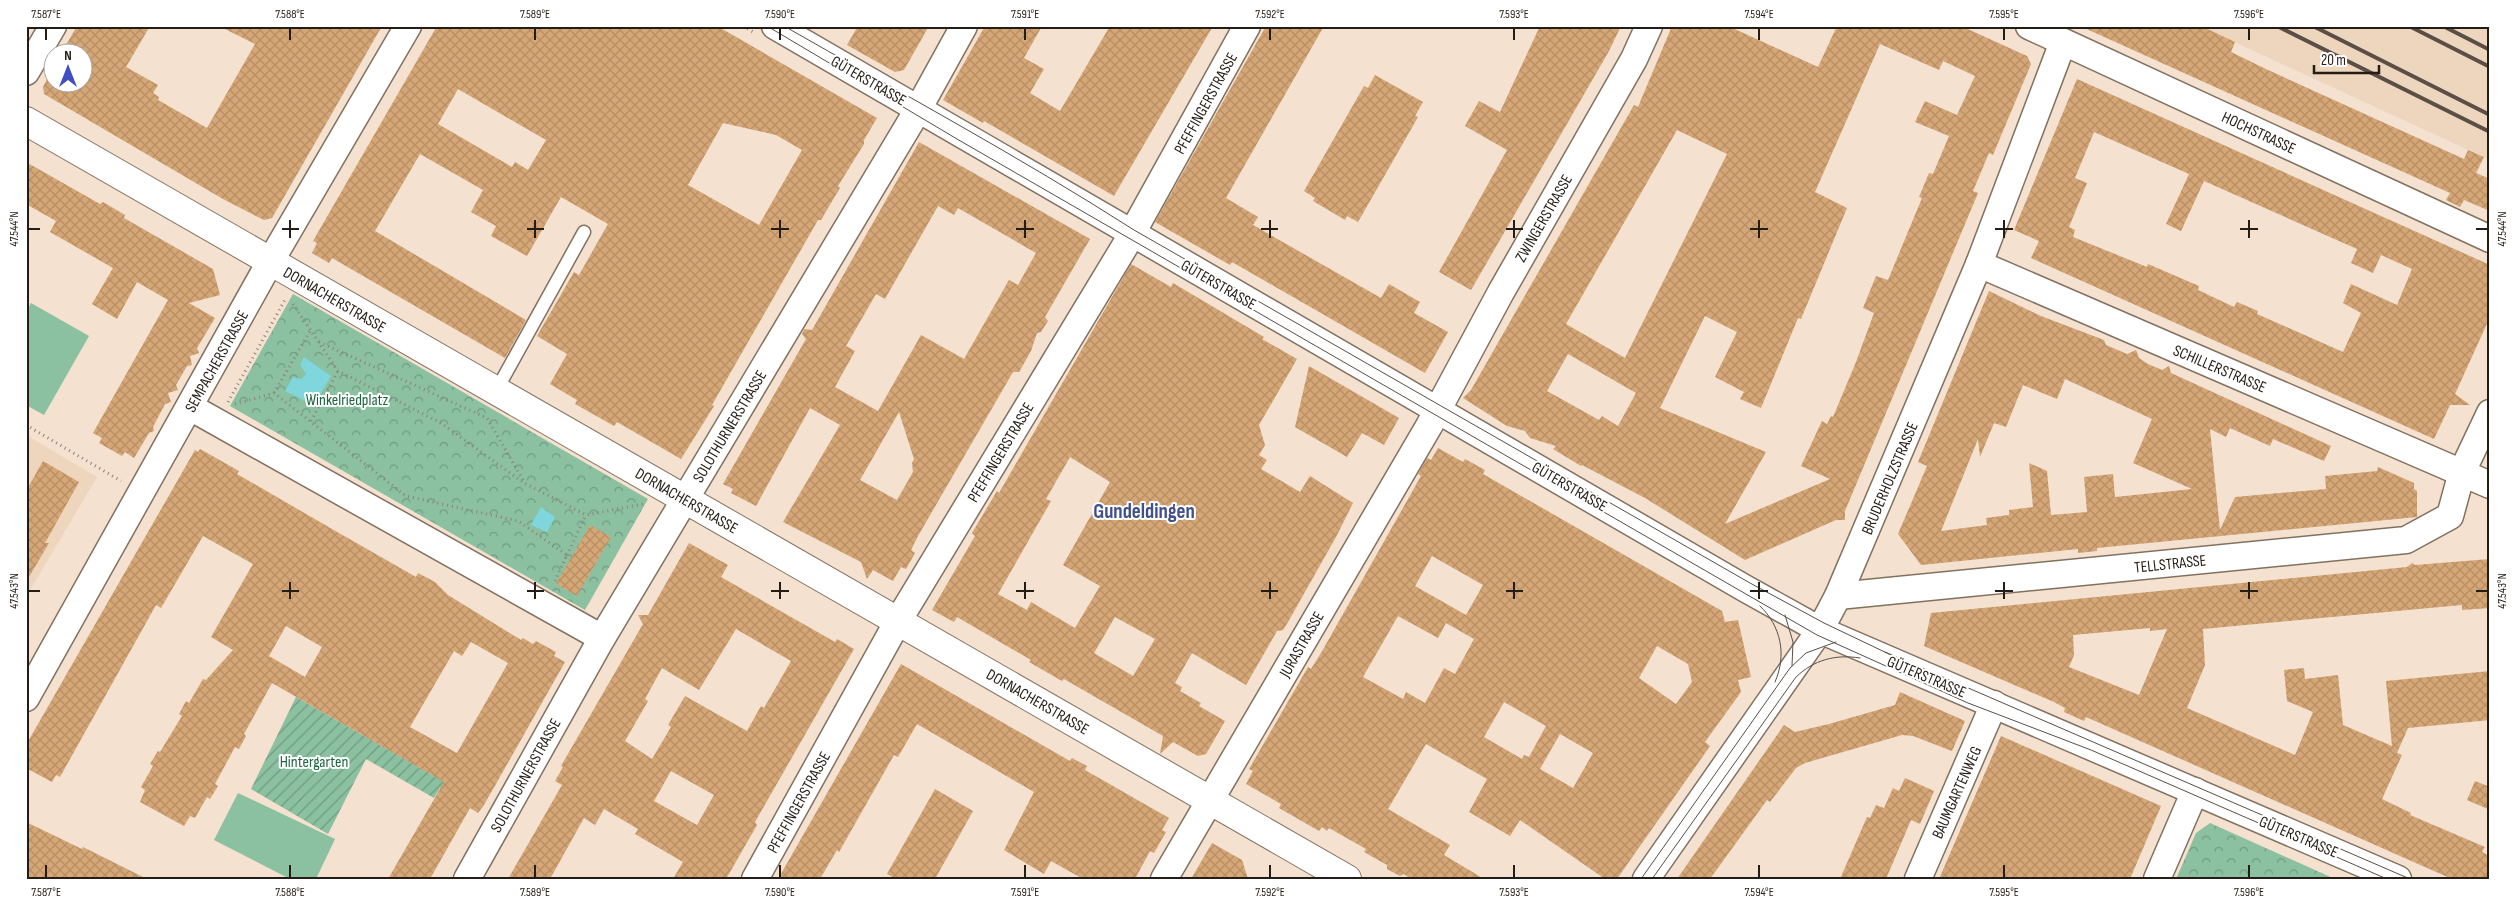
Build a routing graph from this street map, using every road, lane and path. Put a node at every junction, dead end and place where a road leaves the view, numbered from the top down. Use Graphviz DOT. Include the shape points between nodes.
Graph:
graph roads {
  1 [pos="53,26"];
  2 [pos="408,26"];
  3 [pos="775,26"];
  4 [pos="964,26"];
  5 [pos="1247,26"];
  6 [pos="1649,26"];
  7 [pos="2029,26"];
  8 [pos="2064,42"];
  9 [pos="26,72"];
  10 [pos="918,109"];
  11 [pos="26,121"];
  12 [pos="584,232"];
  13 [pos="1132,234"];
  14 [pos="2490,239"];
  15 [pos="270,262"];
  16 [pos="1979,264"];
  17 [pos="310,331"];
  18 [pos="318,342"];
  19 [pos="338,371"];
  20 [pos="496,391"];
  21 [pos="274,393"];
  22 [pos="190,407"];
  23 [pos="1439,410"];
  24 [pos="2490,413"];
  25 [pos="310,421"];
  26 [pos="26,425"];
  27 [pos="2462,472"];
  28 [pos="524,483"];
  29 [pos="2490,486"];
  30 [pos="141,492"];
  31 [pos="679,509"];
  32 [pos="586,515"];
  33 [pos="567,556"];
  34 [pos="1838,596"];
  35 [pos="543,606"];
  36 [pos="898,621"];
  37 [pos="1820,630"];
  38 [pos="602,638"];
  39 [pos="26,698"];
  40 [pos="1994,704"];
  41 [pos="2195,791"];
  42 [pos="1210,800"];
  43 [pos="467,879"];
  44 [pos="755,879"];
  45 [pos="1164,879"];
  46 [pos="1347,879"];
  47 [pos="1646,879"];
  48 [pos="1918,879"];
  49 [pos="2157,879"];
  50 [pos="2398,879"];
  1 -- 9 [label="street"];
  2 -- 15 [label="street, SEMPACHERSTRASSE"];
  3 -- 10 [label="street, GÜTERSTRASSE"];
  4 -- 10 [label="street, SOLOTHURNERSTRASSE"];
  5 -- 13 [label="street, PFEFFINGERSTRASSE"];
  6 -- 23 [label="street, ZWINGERSTRASSE" via="1634,60 1501,292"];
  7 -- 8 [label="street, HOCHSTRASSE"];
  8 -- 14 [label="street, HOCHSTRASSE"];
  8 -- 16 [label="street, BRUDERHOLZSTRASSE"];
  10 -- 13 [label="street, GÜTERSTRASSE"];
  10 -- 31 [label="street, SOLOTHURNERSTRASSE"];
  11 -- 15 [label="main road, DORNACHERSTRASSE"];
  12 -- 20 [label="lane"];
  13 -- 23 [label="street, GÜTERSTRASSE"];
  13 -- 36 [label="street, PFEFFINGERSTRASSE"];
  15 -- 20 [label="main road, DORNACHERSTRASSE"];
  15 -- 22 [label="street, SEMPACHERSTRASSE"];
  16 -- 27 [label="street, SCHILLERSTRASSE"];
  16 -- 34 [label="street, BRUDERHOLZSTRASSE"];
  17 -- 18 [label="path"];
  17 -- 21 [label="path"];
  17 -- 21 [label="path" via="287,295 226,406"];
  18 -- 19 [label="path"];
  18 -- 28 [label="path" via="487,418"];
  19 -- 25 [label="path"];
  19 -- 28 [label="path" via="441,423"];
  20 -- 31 [label="main road, DORNACHERSTRASSE"];
  21 -- 25 [label="path"];
  22 -- 30 [label="street, SEMPACHERSTRASSE"];
  22 -- 35 [label="street"];
  23 -- 37 [label="street, GÜTERSTRASSE"];
  23 -- 42 [label="street, JURASTRASSE"];
  24 -- 27 [label="street, TELLSTRASSE"];
  25 -- 33 [label="path" via="406,496 518,522"];
  26 -- 30 [label="path"];
  27 -- 29 [label="street"];
  27 -- 34 [label="street, TELLSTRASSE" via="2450,516 2406,540"];
  28 -- 32 [label="path"];
  30 -- 39 [label="street, SEMPACHERSTRASSE"];
  31 -- 32 [label="path" via="644,504"];
  31 -- 36 [label="main road, DORNACHERSTRASSE"];
  31 -- 38 [label="street, SOLOTHURNERSTRASSE"];
  32 -- 33 [label="path"];
  33 -- 35 [label="path"];
  34 -- 37 [label="street, BRUDERHOLZSTRASSE"];
  35 -- 38 [label="street"];
  36 -- 42 [label="main road, DORNACHERSTRASSE"];
  36 -- 44 [label="street, PFEFFINGERSTRASSE"];
  37 -- 40 [label="street, GÜTERSTRASSE"];
  37 -- 47 [label="street, BRUDERHOLZSTRASSE"];
  38 -- 43 [label="street, SOLOTHURNERSTRASSE"];
  40 -- 41 [label="street, GÜTERSTRASSE"];
  40 -- 48 [label="street, BAUMGARTENWEG"];
  41 -- 49 [label="street"];
  41 -- 50 [label="street, GÜTERSTRASSE"];
  42 -- 45 [label="street, JURASTRASSE"];
  42 -- 46 [label="main road, DORNACHERSTRASSE"];
}
